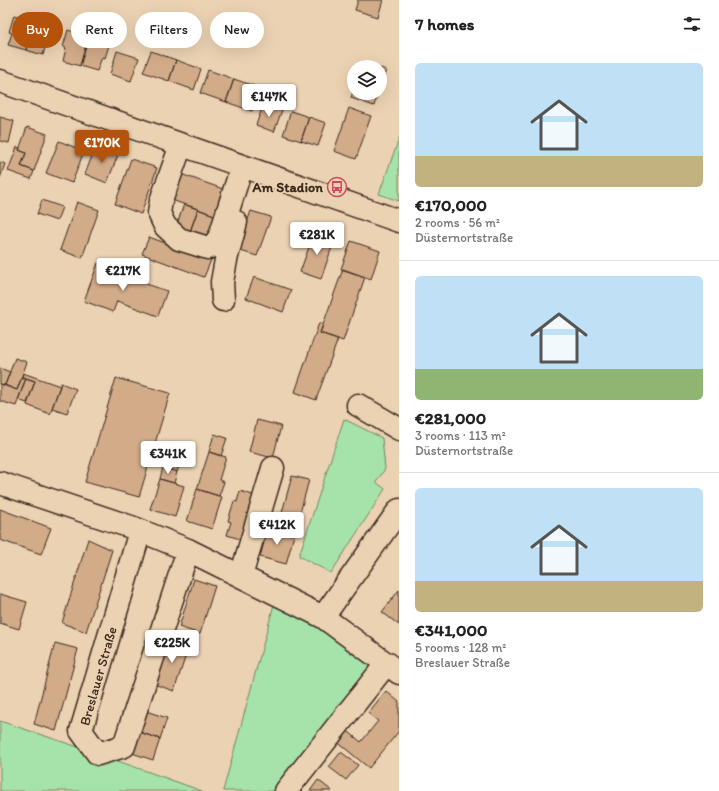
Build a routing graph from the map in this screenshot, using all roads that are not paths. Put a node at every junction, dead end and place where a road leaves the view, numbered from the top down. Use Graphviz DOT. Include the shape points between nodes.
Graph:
graph roads {
  1 [pos="0,81"];
  2 [pos="181,145"];
  3 [pos="246,168"];
  4 [pos="399,221"];
  5 [pos="223,300"];
  6 [pos="358,405"];
  7 [pos="399,429"];
  8 [pos="273,468"];
  9 [pos="0,483"];
  10 [pos="399,510"];
  11 [pos="140,531"];
  12 [pos="188,550"];
  13 [pos="241,576"];
  14 [pos="323,617"];
  15 [pos="393,668"];
  16 [pos="286,791"];
  1 -- 2 [label="street"];
  2 -- 3 [label="street"];
  2 -- 3 [label="street" via="159,212 165,226 179,239 208,248 214,245 220,236"];
  3 -- 4 [label="street"];
  3 -- 5 [label="street" via="222,282"];
  6 -- 7 [label="street"];
  8 -- 13 [label="street"];
  9 -- 11 [label="street"];
  10 -- 14 [label="street"];
  11 -- 12 [label="street"];
  11 -- 12 [label="street, Breslauer Straße" via="81,731 98,754 124,746"];
  12 -- 13 [label="street"];
  13 -- 14 [label="street"];
  14 -- 15 [label="street"];
  15 -- 16 [label="street"];
}
